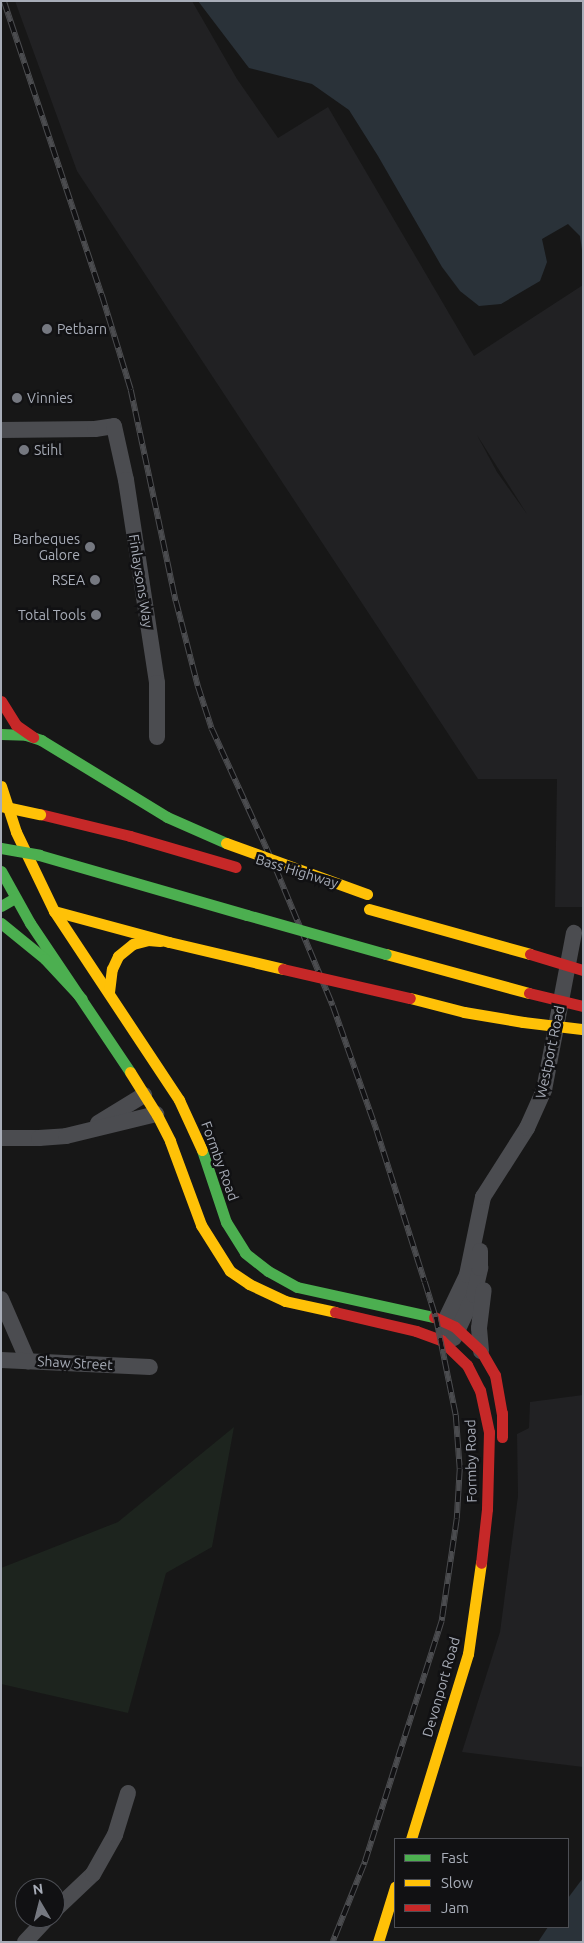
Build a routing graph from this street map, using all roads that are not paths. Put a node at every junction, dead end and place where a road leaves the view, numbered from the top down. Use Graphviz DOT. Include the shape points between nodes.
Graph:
graph roads {
  1 [pos="1,430"];
  2 [pos="1,702"];
  3 [pos="1,734"];
  4 [pos="33,737"];
  5 [pos="157,737"];
  6 [pos="1,786"];
  7 [pos="1,806"];
  8 [pos="16,832"];
  9 [pos="1,848"];
  10 [pos="241,869"];
  11 [pos="1,871"];
  12 [pos="372,895"];
  13 [pos="15,898"];
  14 [pos="400,905"];
  15 [pos="1,906"];
  16 [pos="364,907"];
  17 [pos="54,911"];
  18 [pos="1,923"];
  19 [pos="574,933"];
  20 [pos="488,941"];
  21 [pos="169,942"];
  22 [pos="583,970"];
  23 [pos="109,992"];
  24 [pos="82,999"];
  25 [pos="583,1006"];
  26 [pos="582,1029"];
  27 [pos="156,1088"];
  28 [pos="170,1111"];
  29 [pos="66,1136"];
  30 [pos="1,1138"];
  31 [pos="477,1216"];
  32 [pos="245,1253"];
  33 [pos="480,1256"];
  34 [pos="230,1271"];
  35 [pos="1,1299"];
  36 [pos="445,1321"];
  37 [pos="459,1330"];
  38 [pos="447,1344"];
  39 [pos="481,1351"];
  40 [pos="1,1360"];
  41 [pos="28,1361"];
  42 [pos="150,1367"];
  43 [pos="486,1509"];
  44 [pos="128,1793"];
  45 [pos="411,1838"];
  46 [pos="394,1890"];
  47 [pos="65,1901"];
  48 [pos="38,1928"];
  49 [pos="25,1942"];
  50 [pos="378,1942"];
  1 -- 5 [label="street, Finlaysons Way" via="114,426 126,480 157,683"];
  2 -- 4 [label="main road" via="16,725"];
  3 -- 4 [label="main road"];
  4 -- 12 [label="main road, bridge" via="167,817 226,843"];
  6 -- 8 [label="main road, Formby Road"];
  7 -- 10 [label="main road, Bass Highway, bridge" via="130,836"];
  8 -- 13 [label="main road" via="24,864"];
  8 -- 17 [label="main road, Formby Road"];
  9 -- 25 [label="main road, bridge" via="39,855 386,954"];
  11 -- 13 [label="main road, Formby Road"];
  13 -- 15 [label="main road"];
  13 -- 17 [label="main road"];
  13 -- 24 [label="main road, Formby Road"];
  14 -- 20 [label="main road"];
  16 -- 20 [label="main road"];
  17 -- 21 [label="main road"];
  17 -- 23 [label="main road, Formby Road"];
  18 -- 24 [label="main road" via="45,959"];
  19 -- 31 [label="street, Westport Road" via="544,1090 527,1128 487,1188"];
  20 -- 22 [label="main road, bridge"];
  21 -- 23 [label="main road" via="148,940 124,950 112,969"];
  21 -- 26 [label="main road, bridge" via="464,1012"];
  23 -- 27 [label="main road, Formby Road"];
  24 -- 27 [label="main road, Formby Road"];
  27 -- 28 [label="main road, Formby Road"];
  27 -- 28 [label="main road, Formby Road"];
  27 -- 29 [label="street" via="94,1126"];
  28 -- 29 [label="street"];
  28 -- 32 [label="main road, Formby Road" via="201,1148 226,1222"];
  28 -- 34 [label="main road, Formby Road" via="170,1141 199,1220"];
  29 -- 30 [label="street"];
  31 -- 33 [label="street, Westport Road"];
  31 -- 36 [label="street, Westport Road" via="467,1275"];
  32 -- 34 [label="main road"];
  32 -- 36 [label="main road, Formby Road" via="268,1272 297,1287 422,1313"];
  33 -- 37 [label="street, Westport Road" via="477,1285"];
  33 -- 39 [label="street, Westport Road" via="484,1283 479,1328"];
  34 -- 38 [label="main road, Formby Road" via="285,1301 416,1331"];
  35 -- 41 [label="street"];
  36 -- 37 [label="main road, Formby Road"];
  36 -- 38 [label="street"];
  37 -- 38 [label="street, Westport Road"];
  37 -- 39 [label="main road, Formby Road"];
  38 -- 43 [label="main road, Formby Road" via="474,1376 485,1410 489,1432"];
  39 -- 43 [label="main road, Formby Road" via="497,1382 502,1413 501,1456"];
  40 -- 41 [label="street, Shaw Street"];
  41 -- 42 [label="street, Shaw Street"];
  43 -- 45 [label="main road, Devonport Road" via="484,1551 468,1654"];
  44 -- 47 [label="street" via="115,1835 93,1874"];
  46 -- 50 [label="main road"];
  48 -- 49 [label="street"];
}
